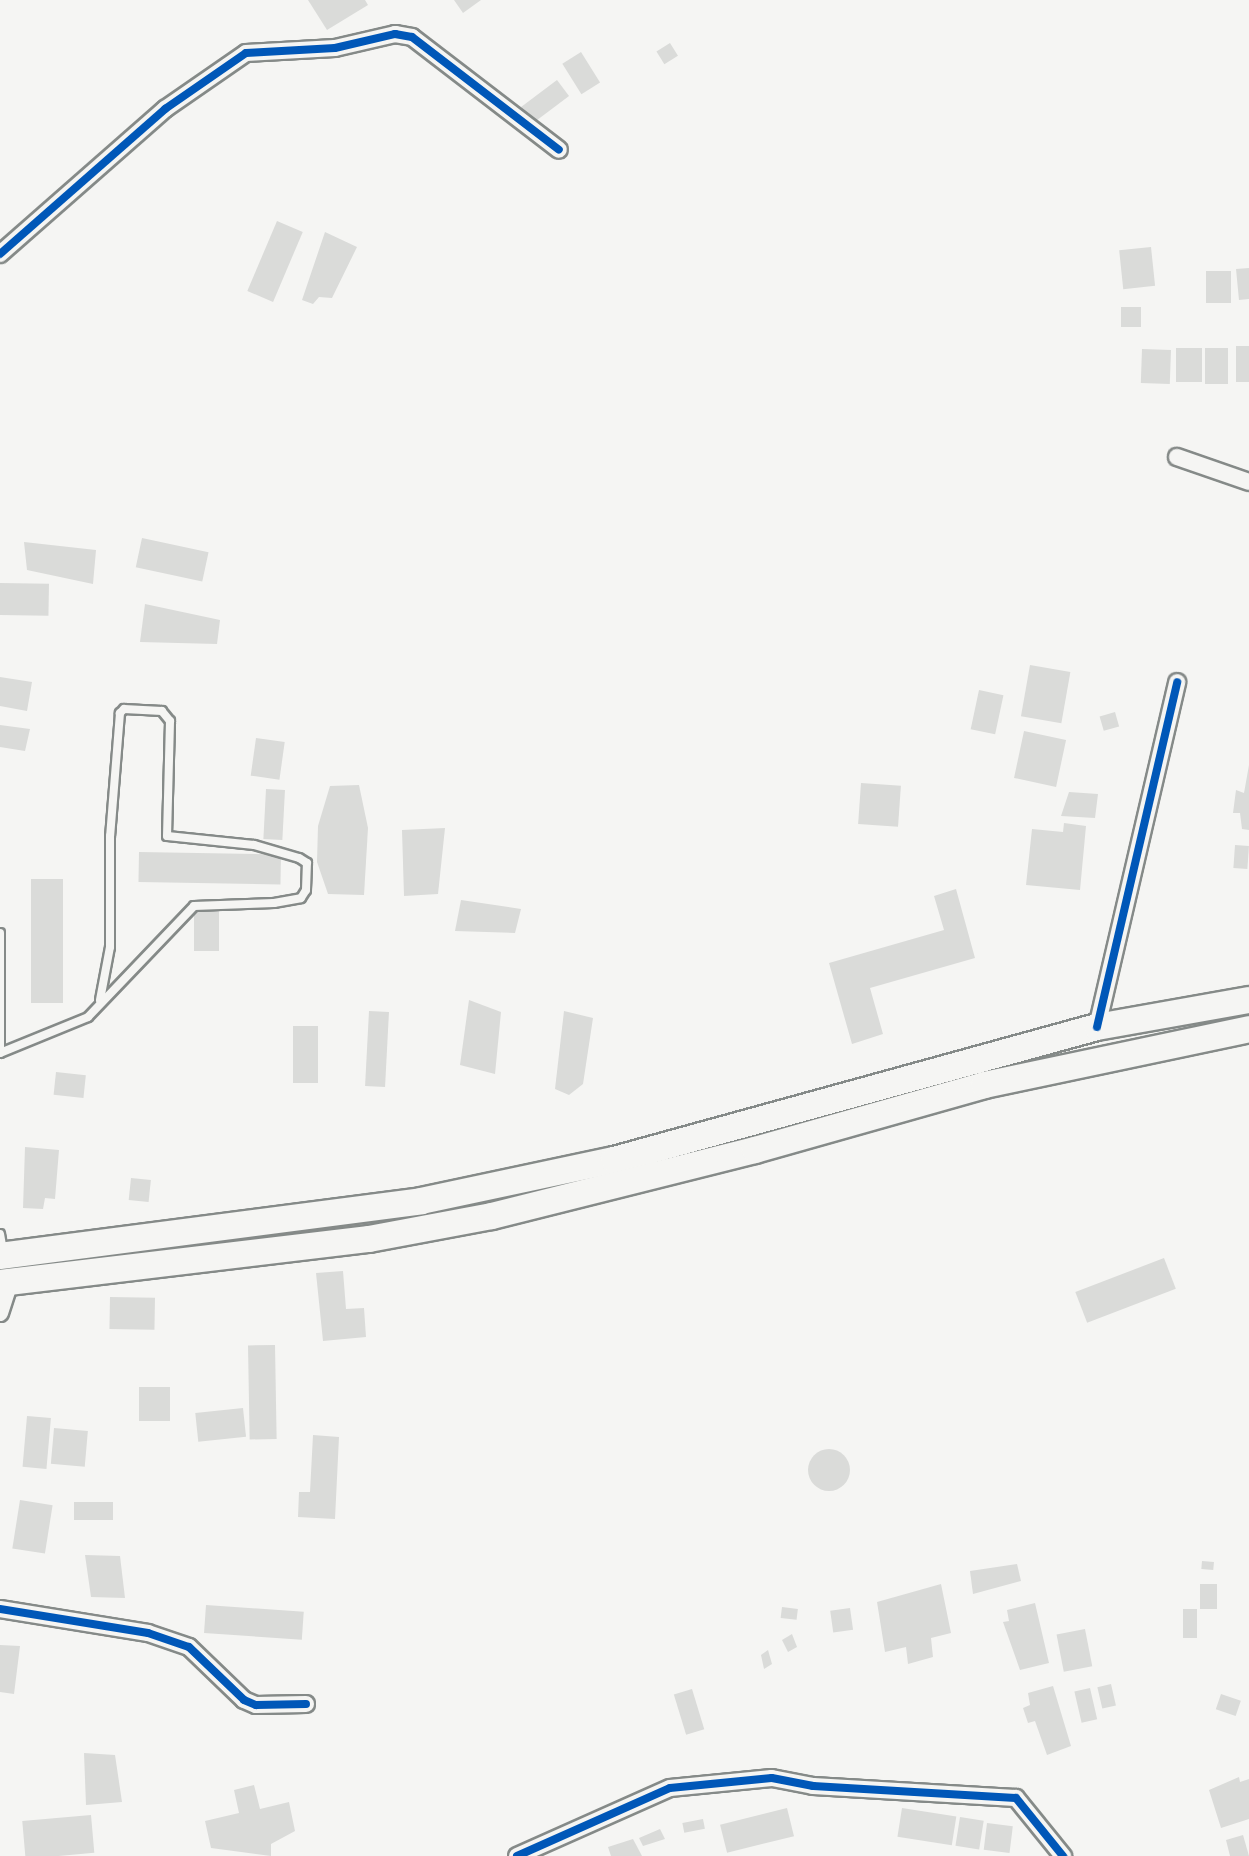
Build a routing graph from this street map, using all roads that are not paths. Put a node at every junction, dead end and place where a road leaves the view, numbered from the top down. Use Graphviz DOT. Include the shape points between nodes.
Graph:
graph roads {
  1 [pos="559,150"];
  2 [pos="0,254"];
  3 [pos="1177,457"];
  4 [pos="1249,482"];
  5 [pos="1177,682"];
  6 [pos="0,933"];
  7 [pos="100,1000"];
  8 [pos="1249,1000"];
  9 [pos="1097,1027"];
  10 [pos="1249,1029"];
  11 [pos="0,1053"];
  12 [pos="1,1249"];
  13 [pos="5,1283"];
  14 [pos="0,1313"];
  15 [pos="0,1609"];
  16 [pos="306,1704"];
  17 [pos="517,1856"];
  18 [pos="1063,1856"];
  1 -- 2 [label="street" via="412,37 395,34 335,48 246,53 165,109"];
  3 -- 4 [label="street"];
  5 -- 9 [label="street"];
  6 -- 11 [label="lane"];
  7 -- 7 [label="lane" via="110,947 110,836 120,713 162,711 170,721 167,836 254,845 299,858 307,863 306,890 301,898 274,903 194,906"];
  7 -- 11 [label="lane" via="88,1017"];
  8 -- 9 [label="main road"];
  9 -- 12 [label="main road" via="531,1179 421,1201"];
  10 -- 13 [label="main road" via="984,1085 492,1216 369,1239"];
  13 -- 14 [label="street"];
  15 -- 16 [label="street" via="148,1633 189,1647 244,1700"];
  17 -- 18 [label="street" via="670,1788 772,1778 813,1786 1016,1798"];
}
